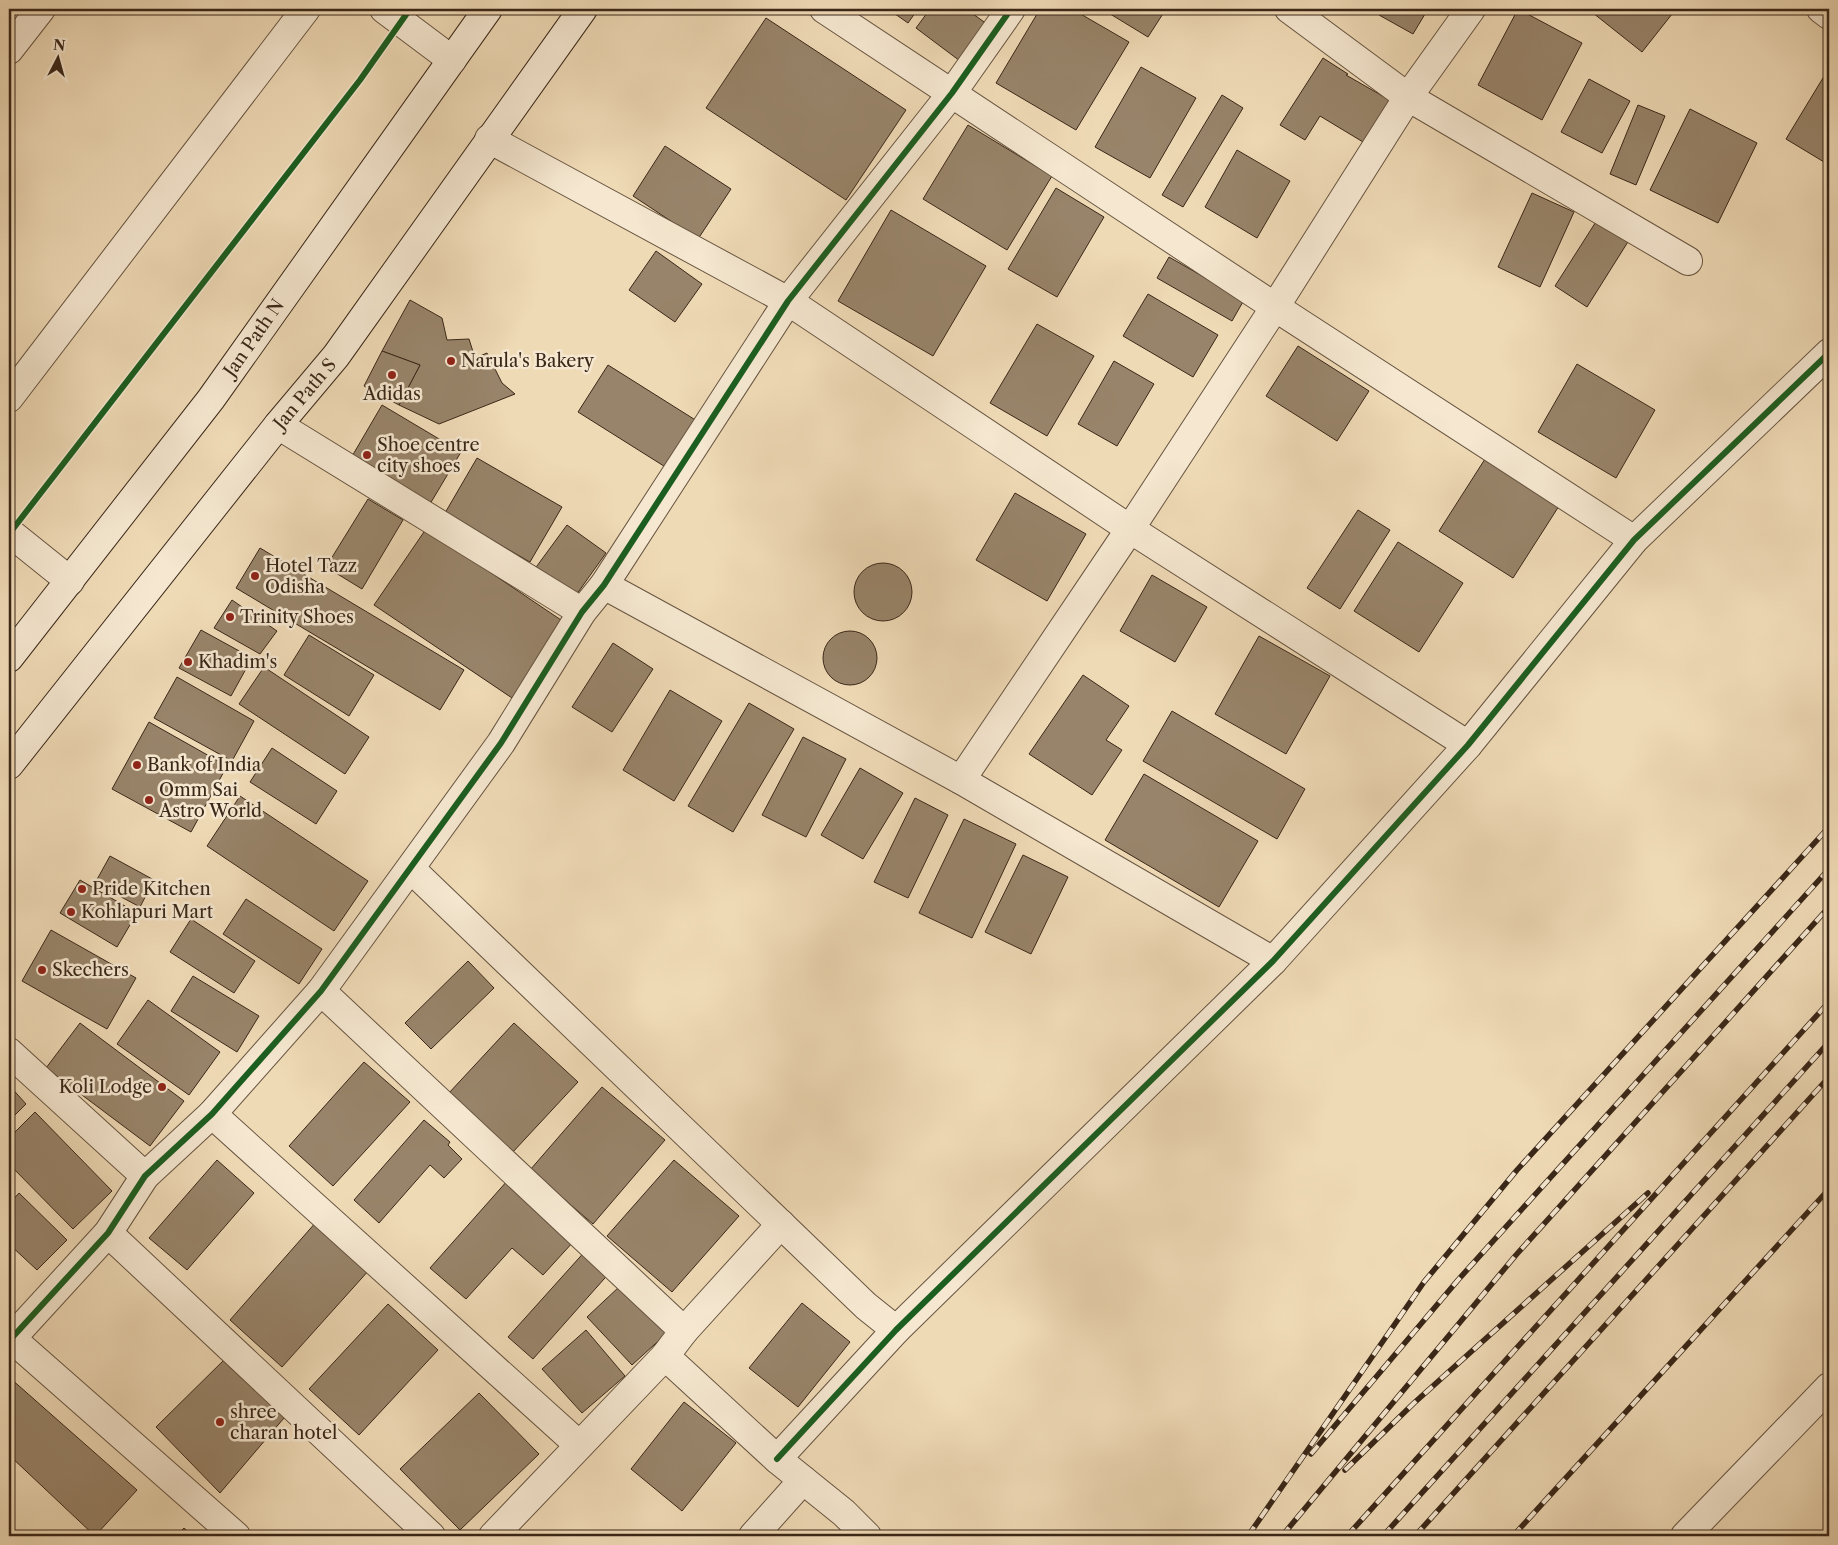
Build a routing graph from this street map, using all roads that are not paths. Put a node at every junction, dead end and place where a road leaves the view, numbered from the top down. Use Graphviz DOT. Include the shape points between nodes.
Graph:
graph roads {
  1 [pos="41,9"];
  2 [pos="306,9"];
  3 [pos="384,9"];
  4 [pos="488,9"];
  5 [pos="581,9"];
  6 [pos="824,9"];
  7 [pos="1011,9"];
  8 [pos="1289,9"];
  9 [pos="1471,9"];
  10 [pos="1821,9"];
  11 [pos="1829,15"];
  12 [pos="9,50"];
  13 [pos="452,60"];
  14 [pos="952,93"];
  15 [pos="1408,97"];
  16 [pos="489,139"];
  17 [pos="1688,261"];
  18 [pos="788,301"];
  19 [pos="1275,307"];
  20 [pos="1829,353"];
  21 [pos="9,398"];
  22 [pos="278,425"];
  23 [pos="1130,529"];
  24 [pos="9,532"];
  25 [pos="1634,540"];
  26 [pos="70,581"];
  27 [pos="604,585"];
  28 [pos="582,612"];
  29 [pos="9,658"];
  30 [pos="1468,745"];
  31 [pos="9,765"];
  32 [pos="961,780"];
  33 [pos="410,869"];
  34 [pos="1273,961"];
  35 [pos="321,991"];
  36 [pos="9,1052"];
  37 [pos="212,1114"];
  38 [pos="146,1176"];
  39 [pos="781,1224"];
  40 [pos="108,1233"];
  41 [pos="896,1330"];
  42 [pos="684,1331"];
  43 [pos="10,1339"];
  44 [pos="666,1356"];
  45 [pos="1829,1387"];
  46 [pos="579,1445"];
  47 [pos="777,1459"];
  48 [pos="803,1480"];
  49 [pos="1690,1534"];
  50 [pos="236,1536"];
  51 [pos="432,1536"];
  52 [pos="493,1536"];
  53 [pos="753,1536"];
  54 [pos="867,1536"];
  1 -- 12 [label="street"];
  2 -- 21 [label="street"];
  3 -- 13 [label="street"];
  4 -- 13 [label="street, Jan Path N"];
  5 -- 16 [label="street, Jan Path S"];
  6 -- 14 [label="street"];
  7 -- 14 [label="street"];
  8 -- 15 [label="street"];
  9 -- 15 [label="street"];
  10 -- 11 [label="street"];
  13 -- 26 [label="street, Jan Path N" via="211,399"];
  14 -- 18 [label="street"];
  14 -- 19 [label="street"];
  15 -- 17 [label="street"];
  15 -- 19 [label="street"];
  16 -- 18 [label="street"];
  16 -- 22 [label="street, Jan Path S" via="336,356"];
  18 -- 23 [label="street"];
  18 -- 27 [label="street"];
  19 -- 23 [label="street"];
  19 -- 25 [label="street"];
  20 -- 25 [label="street"];
  22 -- 28 [label="street"];
  22 -- 31 [label="street, Jan Path S"];
  23 -- 30 [label="street"];
  23 -- 32 [label="street"];
  24 -- 26 [label="street"];
  25 -- 30 [label="street"];
  26 -- 29 [label="street, Jan Path N"];
  27 -- 28 [label="street"];
  27 -- 32 [label="street"];
  28 -- 33 [label="street" via="501,743"];
  30 -- 34 [label="street"];
  32 -- 34 [label="street"];
  33 -- 35 [label="street"];
  33 -- 39 [label="street"];
  34 -- 41 [label="street"];
  35 -- 37 [label="street"];
  35 -- 42 [label="street"];
  36 -- 38 [label="street"];
  37 -- 38 [label="street"];
  37 -- 46 [label="street"];
  38 -- 40 [label="street"];
  39 -- 41 [label="street" via="866,1306"];
  39 -- 42 [label="street"];
  40 -- 43 [label="street"];
  40 -- 51 [label="street"];
  41 -- 47 [label="street"];
  42 -- 44 [label="street"];
  43 -- 50 [label="street"];
  44 -- 46 [label="street"];
  44 -- 47 [label="street"];
  45 -- 49 [label="street"];
  46 -- 52 [label="street"];
  47 -- 48 [label="street"];
  48 -- 53 [label="street"];
  48 -- 54 [label="street"];
}
